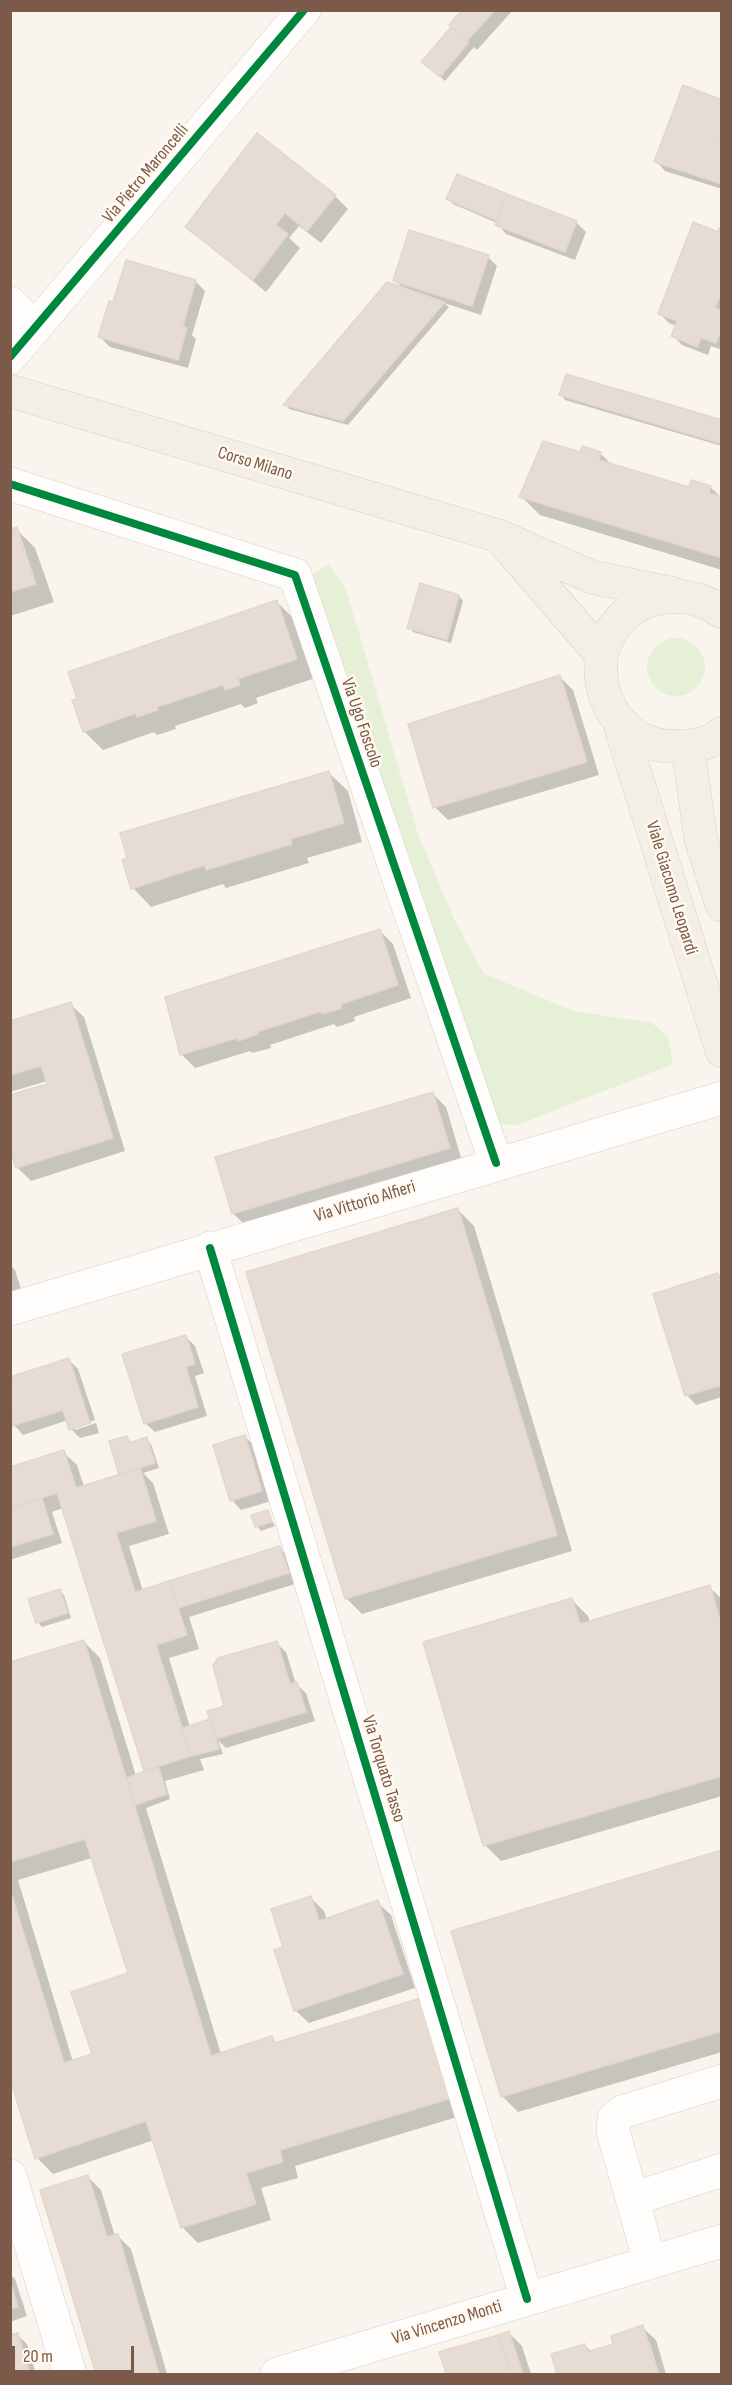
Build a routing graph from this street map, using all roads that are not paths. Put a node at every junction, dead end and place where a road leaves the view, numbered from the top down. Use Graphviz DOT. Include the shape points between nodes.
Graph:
graph roads {
  1 [pos="304,10"];
  2 [pos="10,303"];
  3 [pos="35,327"];
  4 [pos="10,357"];
  5 [pos="10,391"];
  6 [pos="10,484"];
  7 [pos="499,536"];
  8 [pos="674,594"];
  9 [pos="716,600"];
  10 [pos="601,654"];
  11 [pos="620,724"];
  12 [pos="722,733"];
  13 [pos="688,748"];
  14 [pos="722,905"];
  15 [pos="722,1051"];
  16 [pos="722,1098"];
  17 [pos="496,1163"];
  18 [pos="210,1248"];
  19 [pos="10,1309"];
  20 [pos="722,2081"];
  21 [pos="722,2170"];
  22 [pos="10,2176"];
  23 [pos="633,2199"];
  24 [pos="722,2241"];
  25 [pos="650,2262"];
  26 [pos="527,2299"];
  27 [pos="70,2374"];
  28 [pos="277,2374"];
  1 -- 3 [label="street, Via Pietro Maroncelli"];
  2 -- 3 [label="street"];
  3 -- 4 [label="street, Via Pietro Maroncelli"];
  5 -- 7 [label="main road, Corso Milano"];
  6 -- 17 [label="street, Via Ugo Foscolo" via="295,575"];
  7 -- 8 [label="main road, Corso Milano" via="592,577"];
  7 -- 10 [label="main road"];
  8 -- 9 [label="main road, Corso Milano"];
  8 -- 10 [label="main road, Corso Milano" via="641,603 616,624"];
  10 -- 11 [label="main road, Corso Milano" via="602,691"];
  11 -- 13 [label="main road, Corso Milano" via="651,745"];
  11 -- 15 [label="main road, Viale Giacomo Leopardi"];
  12 -- 13 [label="main road, Corso Milano"];
  13 -- 14 [label="main road" via="701,840"];
  16 -- 17 [label="street, Via Vittorio Alfieri"];
  17 -- 18 [label="street, Via Vittorio Alfieri"];
  18 -- 19 [label="street, Via Vittorio Alfieri"];
  18 -- 26 [label="street, Via Torquato Tasso"];
  20 -- 23 [label="street" via="622,2112 614,2119 613,2131"];
  21 -- 23 [label="street"];
  22 -- 27 [label="street"];
  23 -- 25 [label="street"];
  24 -- 25 [label="street, Via Vincenzo Monti"];
  25 -- 26 [label="street, Via Vincenzo Monti"];
  26 -- 28 [label="street, Via Vincenzo Monti"];
}
